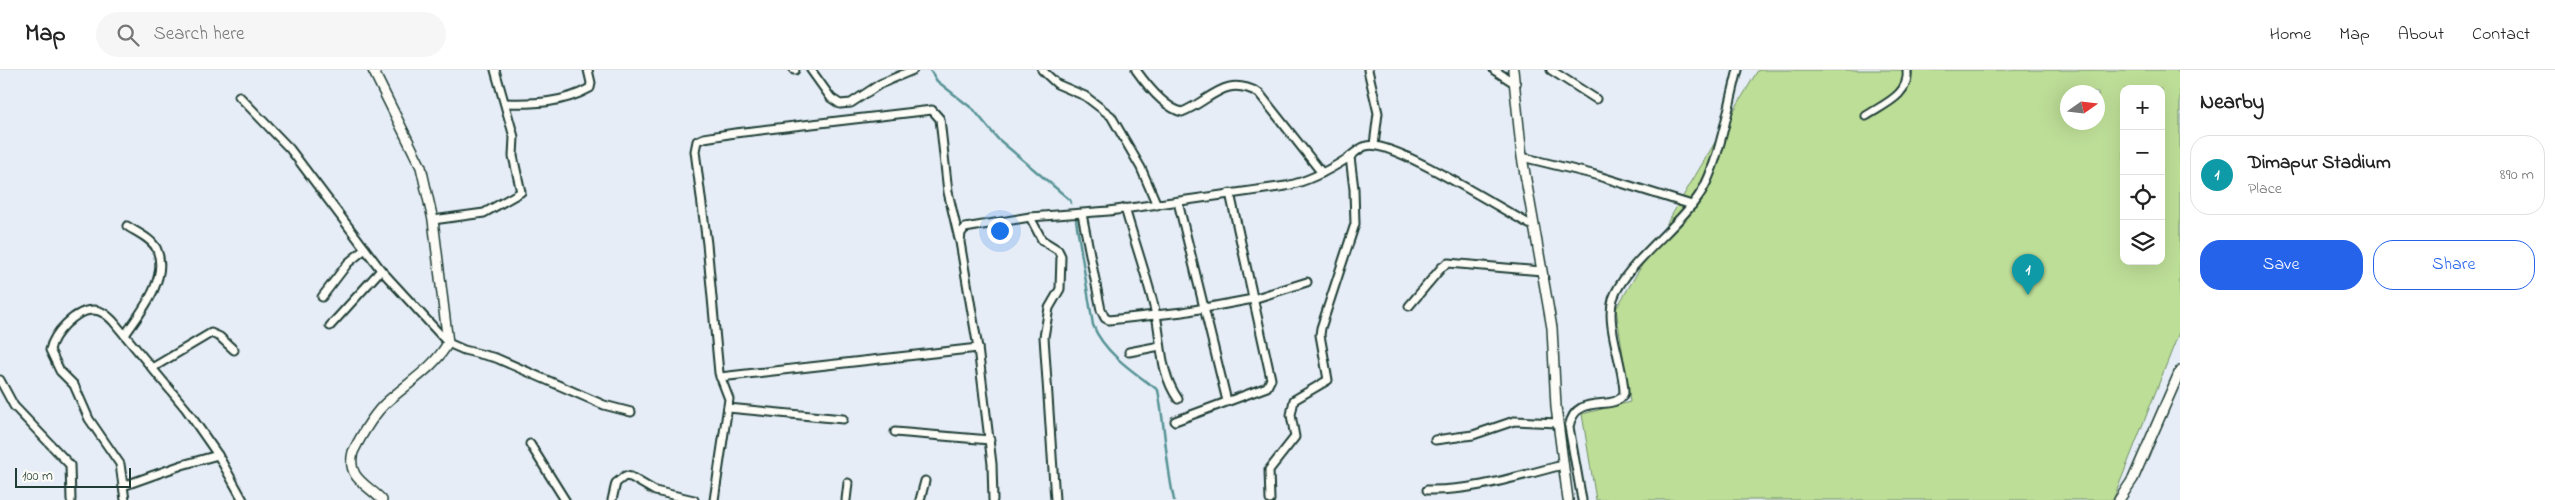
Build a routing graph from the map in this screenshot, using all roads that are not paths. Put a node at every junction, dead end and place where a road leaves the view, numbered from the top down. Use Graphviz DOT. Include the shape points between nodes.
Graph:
graph roads {
  1 [pos="373,70"];
  2 [pos="495,70"];
  3 [pos="588,70"];
  4 [pos="811,70"];
  5 [pos="913,70"];
  6 [pos="1042,70"];
  7 [pos="1136,70"];
  8 [pos="1368,70"];
  9 [pos="1494,70"];
  10 [pos="1513,70"];
  11 [pos="1551,70"];
  12 [pos="1738,70"];
  13 [pos="1907,70"];
  14 [pos="1516,84"];
  15 [pos="239,96"];
  16 [pos="1596,99"];
  17 [pos="505,103"];
  18 [pos="1866,116"];
  19 [pos="1374,145"];
  20 [pos="1350,157"];
  21 [pos="1522,157"];
  22 [pos="1322,173"];
  23 [pos="1230,193"];
  24 [pos="1178,202"];
  25 [pos="1157,205"];
  26 [pos="1692,205"];
  27 [pos="1125,208"];
  28 [pos="1082,214"];
  29 [pos="1030,217"];
  30 [pos="433,220"];
  31 [pos="127,226"];
  32 [pos="1533,226"];
  33 [pos="960,242"];
  34 [pos="365,248"];
  35 [pos="381,270"];
  36 [pos="1542,271"];
  37 [pos="1307,282"];
  38 [pos="322,297"];
  39 [pos="1253,299"];
  40 [pos="1409,306"];
  41 [pos="1203,307"];
  42 [pos="1156,315"];
  43 [pos="330,326"];
  44 [pos="125,335"];
  45 [pos="448,343"];
  46 [pos="1160,346"];
  47 [pos="978,348"];
  48 [pos="234,350"];
  49 [pos="1129,352"];
  50 [pos="152,368"];
  51 [pos="2180,371"];
  52 [pos="720,378"];
  53 [pos="0,380"];
  54 [pos="1178,399"];
  55 [pos="1227,401"];
  56 [pos="728,408"];
  57 [pos="631,412"];
  58 [pos="843,419"];
  59 [pos="1175,420"];
  60 [pos="1558,423"];
  61 [pos="895,432"];
  62 [pos="990,440"];
  63 [pos="1435,440"];
  64 [pos="530,444"];
  65 [pos="218,456"];
  66 [pos="1563,464"];
  67 [pos="925,481"];
  68 [pos="848,483"];
  69 [pos="123,486"];
  70 [pos="1427,490"];
  71 [pos="71,500"];
  72 [pos="125,500"];
  73 [pos="243,500"];
  74 [pos="382,500"];
  75 [pos="565,500"];
  76 [pos="612,500"];
  77 [pos="694,500"];
  78 [pos="714,500"];
  79 [pos="846,500"];
  80 [pos="920,500"];
  81 [pos="993,500"];
  82 [pos="1055,500"];
  83 [pos="1270,500"];
  84 [pos="1568,500"];
  85 [pos="1582,500"];
  86 [pos="2119,500"];
  1 -- 30 [label="street" via="415,151 426,183"];
  2 -- 17 [label="street"];
  3 -- 17 [label="street" via="592,83 590,88 572,97 537,104"];
  4 -- 5 [label="street" via="835,102 846,104"];
  6 -- 25 [label="street" via="1057,84 1085,96 1111,116 1141,168"];
  7 -- 22 [label="street" via="1164,101 1182,112 1226,87 1248,87 1259,92"];
  8 -- 19 [label="street" via="1378,113"];
  9 -- 14 [label="street"];
  10 -- 14 [label="street"];
  11 -- 16 [label="street"];
  12 -- 26 [label="street" via="1706,185"];
  13 -- 18 [label="street" via="1907,84 1902,93"];
  14 -- 21 [label="street"];
  15 -- 34 [label="street" via="290,149"];
  17 -- 30 [label="street" via="514,137 513,156 521,192 484,213"];
  19 -- 20 [label="street" via="1361,148"];
  19 -- 32 [label="street" via="1401,154"];
  20 -- 22 [label="street"];
  20 -- 83 [label="street" via="1355,224 1320,335 1328,380 1294,400 1291,415 1295,437 1269,470"];
  21 -- 26 [label="street" via="1592,174"];
  21 -- 32 [label="street"];
  22 -- 23 [label="street" via="1305,182"];
  23 -- 24 [label="street"];
  23 -- 39 [label="street"];
  24 -- 25 [label="street"];
  24 -- 41 [label="street"];
  25 -- 27 [label="street"];
  26 -- 85 [label="street" via="1625,278 1613,300 1613,324 1624,394 1616,401 1577,409 1571,416 1569,426"];
  27 -- 28 [label="street"];
  27 -- 42 [label="street"];
  28 -- 29 [label="street"];
  28 -- 42 [label="street" via="1105,318 1116,321"];
  29 -- 33 [label="street" via="965,228"];
  29 -- 82 [label="street" via="1042,240 1058,250 1061,256 1060,288 1048,308 1044,337"];
  30 -- 45 [label="street"];
  31 -- 44 [label="street" via="151,242 157,250 158,264 155,289"];
  32 -- 36 [label="street"];
  33 -- 47 [label="street"];
  33 -- 52 [label="street" via="948,192 940,119 932,110 700,139 695,151"];
  34 -- 35 [label="street"];
  34 -- 38 [label="street" via="348,263"];
  35 -- 43 [label="street"];
  35 -- 45 [label="street"];
  36 -- 40 [label="street" via="1448,263"];
  36 -- 60 [label="street" via="1552,328"];
  37 -- 39 [label="street"];
  39 -- 41 [label="street"];
  39 -- 55 [label="street" via="1271,372 1270,384"];
  41 -- 42 [label="street"];
  41 -- 55 [label="street"];
  42 -- 46 [label="street"];
  44 -- 50 [label="street"];
  44 -- 69 [label="street" via="103,312 84,311 55,336 50,350 60,371 74,385 89,419 120,464"];
  45 -- 57 [label="street" via="496,358 604,405"];
  45 -- 74 [label="street" via="430,367 386,403 353,452 354,474"];
  46 -- 49 [label="street"];
  46 -- 54 [label="street" via="1164,372"];
  47 -- 52 [label="street"];
  47 -- 62 [label="street"];
  48 -- 50 [label="street" via="211,333"];
  50 -- 65 [label="street" via="186,409"];
  51 -- 86 [label="street" via="2133,479"];
  52 -- 56 [label="street" via="728,393"];
  53 -- 71 [label="street" via="14,406 70,465"];
  55 -- 59 [label="street"];
  56 -- 58 [label="street"];
  56 -- 78 [label="street"];
  60 -- 63 [label="street" via="1514,421 1473,435"];
  60 -- 66 [label="street"];
  61 -- 62 [label="street"];
  62 -- 81 [label="street"];
  64 -- 75 [label="street"];
  65 -- 69 [label="street"];
  65 -- 73 [label="street"];
  66 -- 70 [label="street" via="1470,488"];
  66 -- 84 [label="street"];
  67 -- 80 [label="street"];
  68 -- 79 [label="street"];
  69 -- 72 [label="street"];
  76 -- 77 [label="street" via="616,483 625,476 654,491"];
}
